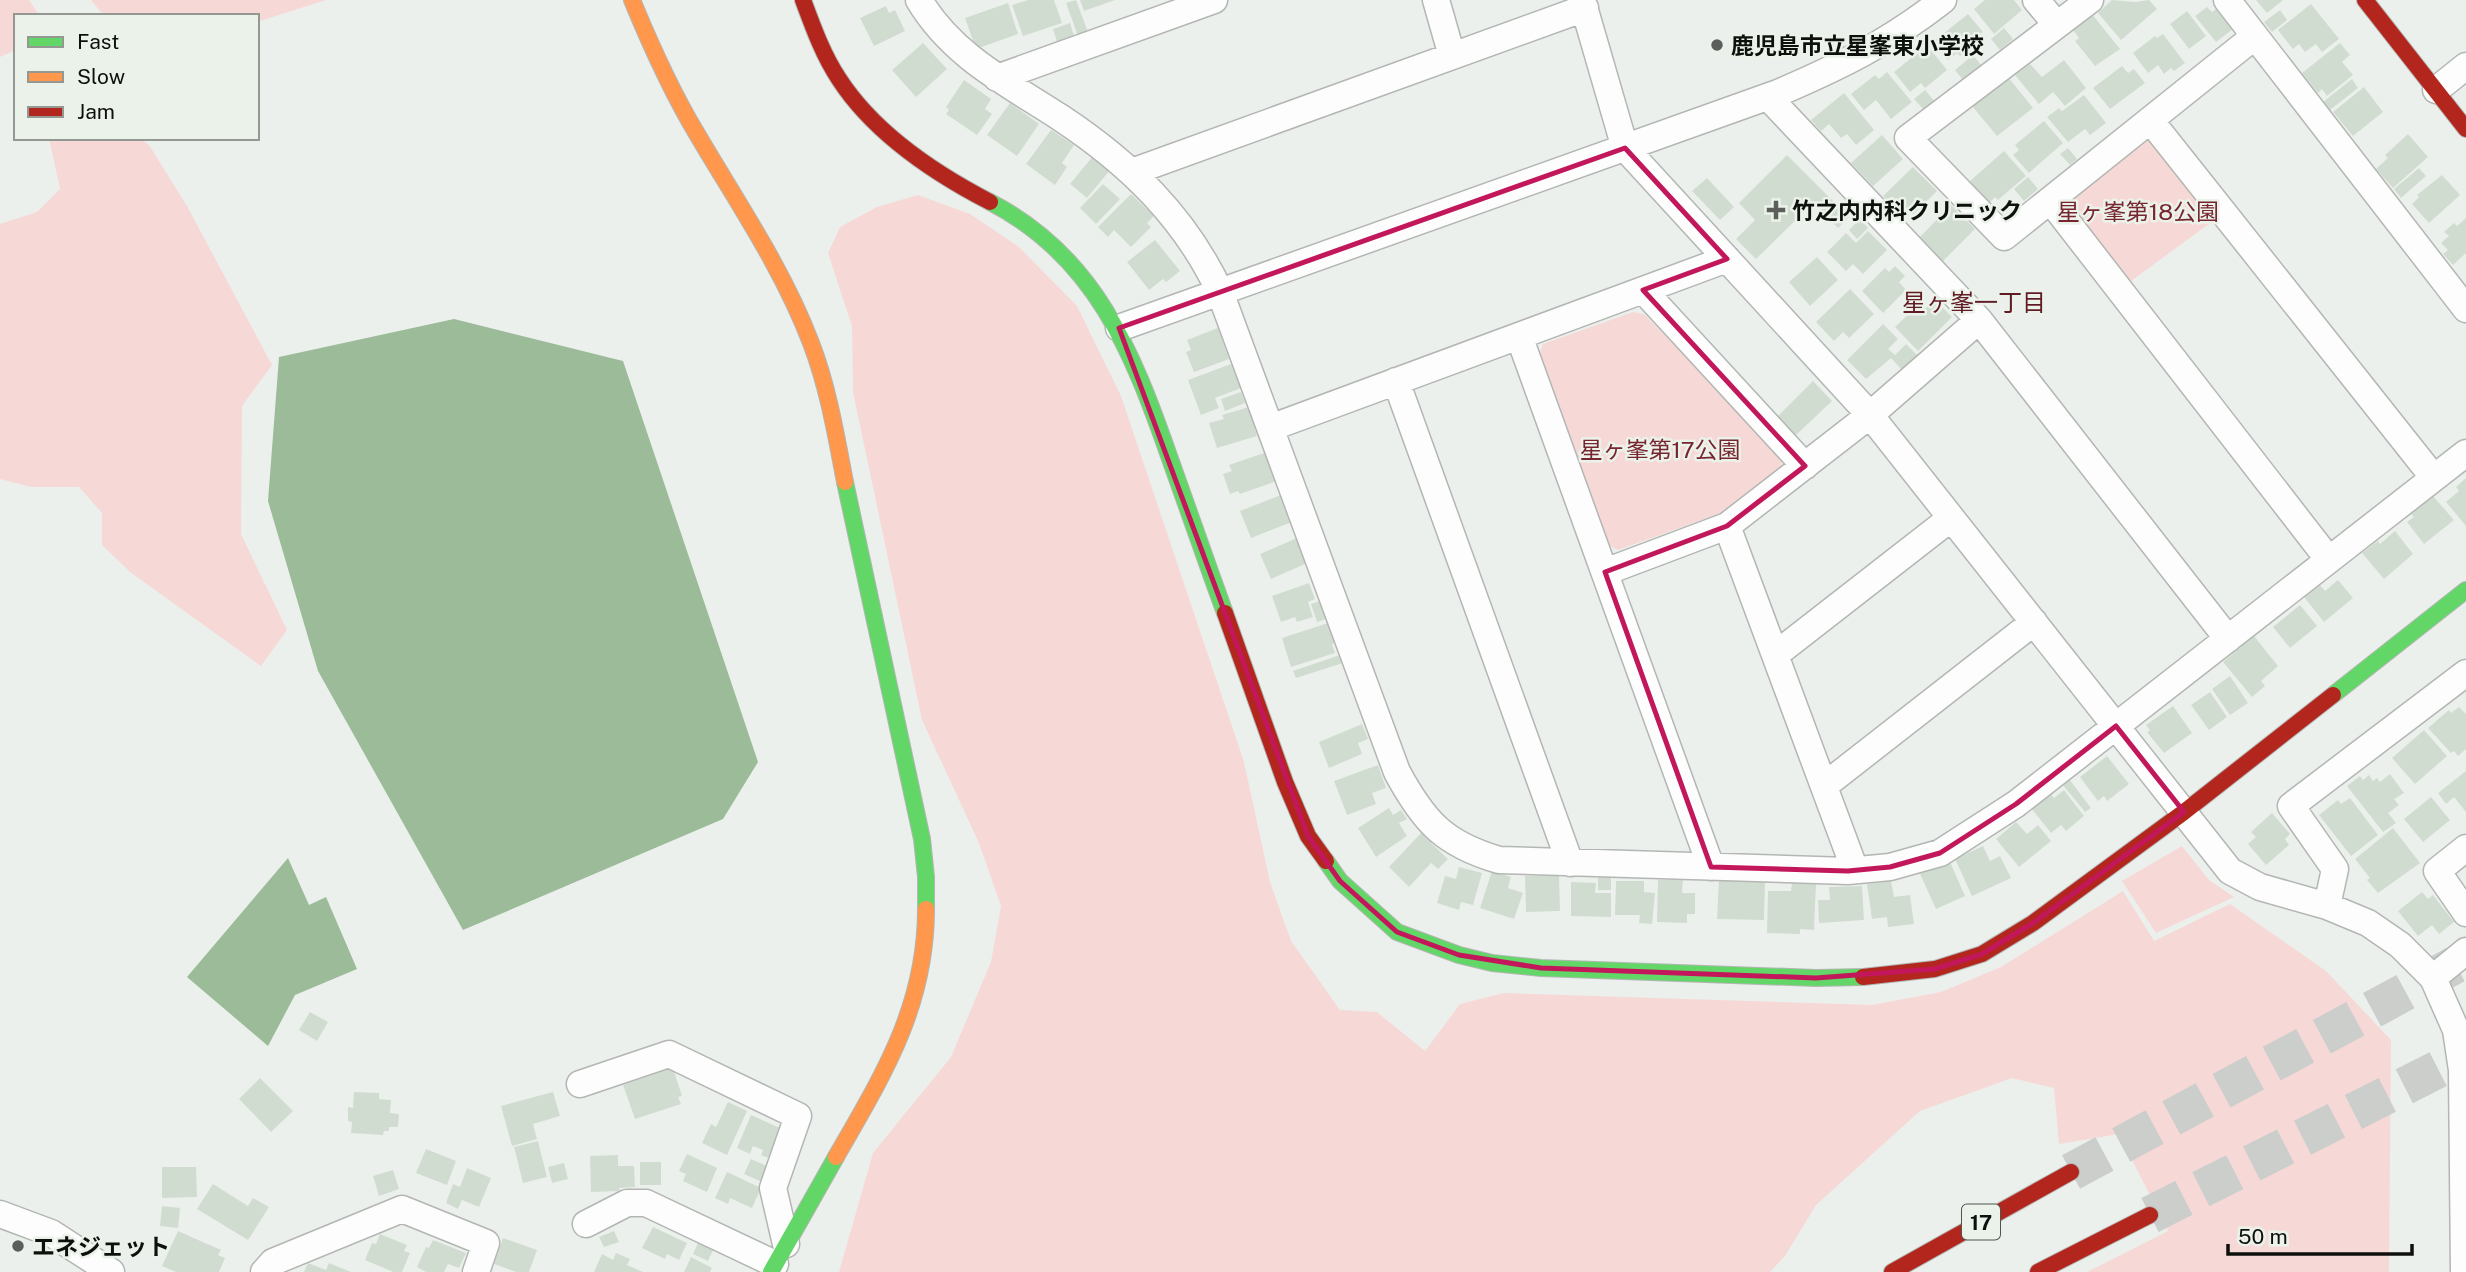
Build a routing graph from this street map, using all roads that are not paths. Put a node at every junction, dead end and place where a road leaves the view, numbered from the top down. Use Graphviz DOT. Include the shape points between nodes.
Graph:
graph roads {
  1 [pos="632,0"];
  2 [pos="803,0"];
  3 [pos="919,0"];
  4 [pos="1214,0"];
  5 [pos="1436,0"];
  6 [pos="1943,0"];
  7 [pos="2036,0"];
  8 [pos="2090,0"];
  9 [pos="2227,0"];
  10 [pos="2365,0"];
  11 [pos="1583,4"];
  12 [pos="2057,25"];
  13 [pos="2255,36"];
  14 [pos="1452,56"];
  15 [pos="2466,66"];
  16 [pos="997,78"];
  17 [pos="2436,90"];
  18 [pos="1768,97"];
  19 [pos="2150,120"];
  20 [pos="2466,129"];
  21 [pos="1625,148"];
  22 [pos="1132,172"];
  23 [pos="2050,200"];
  24 [pos="1727,259"];
  25 [pos="1643,290"];
  26 [pos="1220,292"];
  27 [pos="2466,309"];
  28 [pos="1979,320"];
  29 [pos="1119,328"];
  30 [pos="1519,336"];
  31 [pos="1396,381"];
  32 [pos="1870,415"];
  33 [pos="1270,428"];
  34 [pos="2466,453"];
  35 [pos="1805,466"];
  36 [pos="2434,478"];
  37 [pos="1951,518"];
  38 [pos="1727,526"];
  39 [pos="2329,560"];
  40 [pos="1605,572"];
  41 [pos="2466,590"];
  42 [pos="2034,622"];
  43 [pos="2228,639"];
  44 [pos="1775,655"];
  45 [pos="2466,673"];
  46 [pos="2116,726"];
  47 [pos="1824,786"];
  48 [pos="2184,812"];
  49 [pos="2466,848"];
  50 [pos="1570,863"];
  51 [pos="1711,867"];
  52 [pos="1854,870"];
  53 [pos="2328,906"];
  54 [pos="2466,913"];
  55 [pos="2466,951"];
  56 [pos="2433,978"];
  57 [pos="2464,1069"];
  58 [pos="580,1084"];
  59 [pos="2071,1172"];
  60 [pos="0,1214"];
  61 [pos="2150,1215"];
  62 [pos="586,1224"];
  63 [pos="777,1260"];
  64 [pos="111,1272"];
  65 [pos="264,1272"];
  66 [pos="476,1272"];
  67 [pos="1892,1272"];
  68 [pos="2038,1272"];
  69 [pos="2464,1272"];
  1 -- 63 [label="main road" via="673,94 764,250 811,344 825,389 922,838 926,942 903,1031 886,1070"];
  2 -- 29 [label="main road" via="821,46 846,90 885,132 943,174 1020,219 1065,256"];
  3 -- 16 [label="street" via="943,32"];
  4 -- 16 [label="street"];
  5 -- 14 [label="street"];
  6 -- 18 [label="street" via="1843,65"];
  7 -- 12 [label="street"];
  8 -- 12 [label="street"];
  9 -- 13 [label="street"];
  10 -- 17 [label="main road"];
  11 -- 14 [label="street"];
  11 -- 21 [label="street"];
  12 -- 23 [label="street" via="1908,138 2004,237"];
  13 -- 19 [label="street"];
  13 -- 27 [label="street"];
  14 -- 22 [label="street"];
  15 -- 17 [label="street"];
  16 -- 22 [label="street" via="1100,145"];
  17 -- 20 [label="main road"];
  18 -- 21 [label="street"];
  18 -- 28 [label="street"];
  19 -- 23 [label="street"];
  19 -- 36 [label="street"];
  21 -- 24 [label="street"];
  21 -- 26 [label="street"];
  22 -- 26 [label="street" via="1184,229"];
  23 -- 39 [label="street"];
  24 -- 25 [label="street"];
  24 -- 32 [label="street"];
  25 -- 30 [label="street"];
  25 -- 35 [label="street"];
  26 -- 29 [label="street"];
  26 -- 33 [label="street"];
  28 -- 32 [label="street"];
  28 -- 43 [label="street"];
  29 -- 48 [label="main road" via="1308,836 1340,881 1397,932 1459,955 1541,968 1816,978 1935,969 1982,954 2033,923"];
  30 -- 31 [label="street"];
  30 -- 40 [label="street"];
  31 -- 33 [label="street"];
  31 -- 50 [label="street"];
  32 -- 35 [label="street"];
  32 -- 37 [label="street"];
  33 -- 50 [label="street" via="1385,742 1412,800 1445,836 1470,852 1499,860"];
  34 -- 36 [label="street"];
  35 -- 38 [label="street"];
  36 -- 39 [label="street"];
  37 -- 42 [label="street"];
  37 -- 44 [label="street"];
  38 -- 40 [label="street"];
  38 -- 44 [label="street"];
  39 -- 43 [label="street"];
  40 -- 51 [label="street"];
  41 -- 48 [label="main road"];
  42 -- 46 [label="street"];
  42 -- 47 [label="street"];
  43 -- 46 [label="street"];
  44 -- 47 [label="street"];
  45 -- 53 [label="street" via="2291,806 2335,869"];
  46 -- 48 [label="street"];
  46 -- 52 [label="street" via="2016,804 1940,853 1890,867"];
  47 -- 52 [label="street"];
  48 -- 53 [label="street" via="2230,871 2260,887"];
  49 -- 54 [label="street" via="2437,871"];
  50 -- 51 [label="street"];
  51 -- 52 [label="street"];
  53 -- 56 [label="street" via="2379,930"];
  55 -- 56 [label="street"];
  56 -- 57 [label="street" via="2456,1030"];
  57 -- 69 [label="street"];
  58 -- 63 [label="street" via="669,1054 798,1116 773,1188"];
  59 -- 67 [label="main road, 17"];
  60 -- 64 [label="street" via="51,1233"];
  61 -- 68 [label="main road"];
  62 -- 63 [label="street" via="627,1203 646,1203"];
  65 -- 66 [label="street" via="273,1262 402,1209 486,1243"];
}
